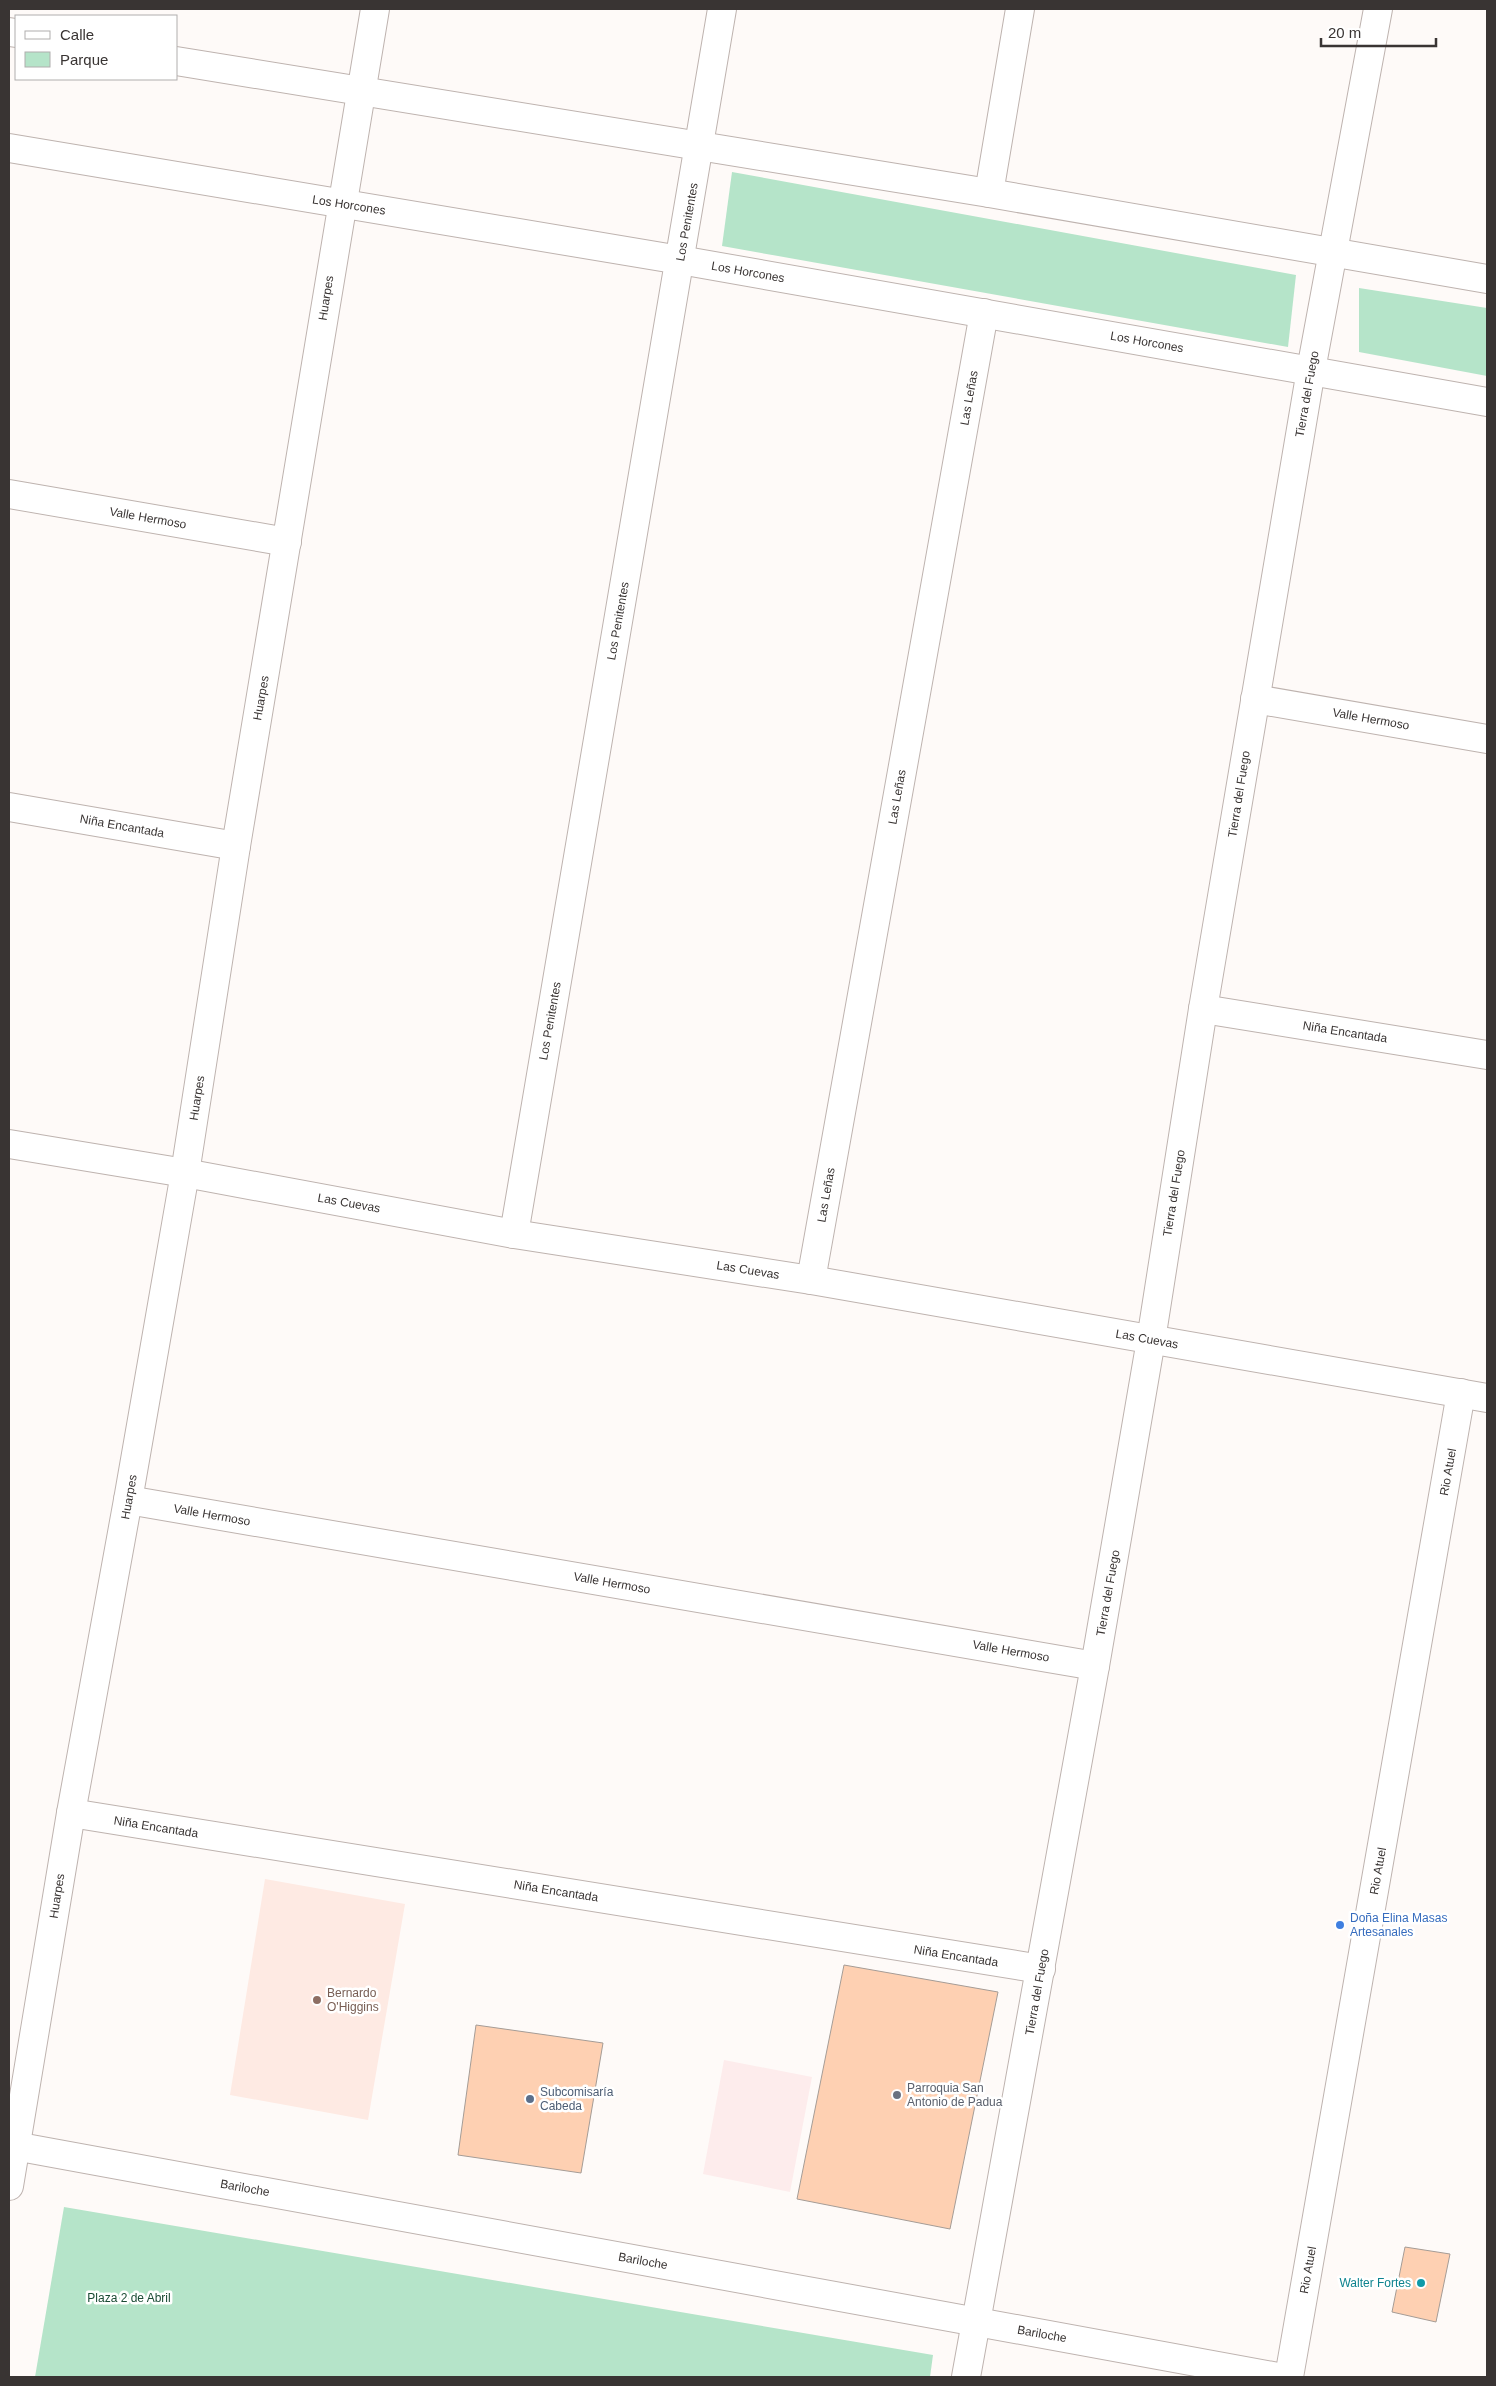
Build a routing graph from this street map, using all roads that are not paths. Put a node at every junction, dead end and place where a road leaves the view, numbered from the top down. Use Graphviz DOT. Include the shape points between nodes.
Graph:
graph roads {
  1 [pos="375,9"];
  2 [pos="722,9"];
  3 [pos="1020,9"];
  4 [pos="1378,9"];
  5 [pos="178,61"];
  6 [pos="361,93"];
  7 [pos="699,147"];
  8 [pos="9,148"];
  9 [pos="988,193"];
  10 [pos="341,204"];
  11 [pos="1332,252"];
  12 [pos="680,260"];
  13 [pos="1487,279"];
  14 [pos="984,314"];
  15 [pos="1311,370"];
  16 [pos="1487,402"];
  17 [pos="9,494"];
  18 [pos="288,542"];
  19 [pos="1254,699"];
  20 [pos="1487,739"];
  21 [pos="9,806"];
  22 [pos="236,846"];
  23 [pos="1203,1009"];
  24 [pos="1487,1055"];
  25 [pos="9,1144"];
  26 [pos="185,1173"];
  27 [pos="514,1234"];
  28 [pos="811,1280"];
  29 [pos="1151,1340"];
  30 [pos="1474,1396"];
  31 [pos="128,1500"];
  32 [pos="1095,1666"];
  33 [pos="71,1813"];
  34 [pos="1041,1970"];
  35 [pos="12,2145"];
  36 [pos="9,2186"];
  37 [pos="975,2322"];
  38 [pos="966,2377"];
  39 [pos="1278,2377"];
  40 [pos="1289,2377"];
  1 -- 6 [label="street, Huarpes"];
  2 -- 7 [label="street, Los Penitentes"];
  3 -- 9 [label="street"];
  4 -- 11 [label="street, Tierra del Fuego"];
  5 -- 6 [label="street"];
  6 -- 7 [label="street"];
  6 -- 10 [label="street, Huarpes"];
  7 -- 9 [label="street"];
  7 -- 12 [label="street, Los Penitentes"];
  8 -- 10 [label="street, Los Horcones"];
  9 -- 11 [label="street"];
  10 -- 12 [label="street, Los Horcones"];
  10 -- 18 [label="street, Huarpes"];
  11 -- 13 [label="street"];
  11 -- 15 [label="street, Tierra del Fuego"];
  12 -- 14 [label="street, Los Horcones"];
  12 -- 27 [label="street, Los Penitentes"];
  14 -- 15 [label="street, Los Horcones"];
  14 -- 28 [label="street, Las Leñas"];
  15 -- 16 [label="street, Los Horcones"];
  15 -- 19 [label="street, Tierra del Fuego"];
  17 -- 18 [label="street, Valle Hermoso"];
  18 -- 22 [label="street, Huarpes"];
  19 -- 20 [label="street, Valle Hermoso"];
  19 -- 23 [label="street, Tierra del Fuego"];
  21 -- 22 [label="street, Niña Encantada"];
  22 -- 26 [label="street, Huarpes"];
  23 -- 24 [label="street, Niña Encantada"];
  23 -- 29 [label="street, Tierra del Fuego"];
  25 -- 26 [label="street, Las Cuevas"];
  26 -- 27 [label="street, Las Cuevas"];
  26 -- 31 [label="street, Huarpes"];
  27 -- 28 [label="street, Las Cuevas"];
  28 -- 29 [label="street, Las Cuevas"];
  29 -- 30 [label="street, Las Cuevas"];
  29 -- 32 [label="street, Tierra del Fuego"];
  30 -- 40 [label="street, Rio Atuel"];
  31 -- 32 [label="street, Valle Hermoso"];
  31 -- 33 [label="street, Huarpes"];
  32 -- 34 [label="street, Tierra del Fuego"];
  33 -- 34 [label="street, Niña Encantada"];
  33 -- 35 [label="street, Huarpes"];
  34 -- 37 [label="street, Tierra del Fuego"];
  35 -- 36 [label="street, Huarpes"];
  35 -- 37 [label="street, Bariloche"];
  37 -- 38 [label="street, Tierra del Fuego"];
  37 -- 39 [label="street, Bariloche"];
}
